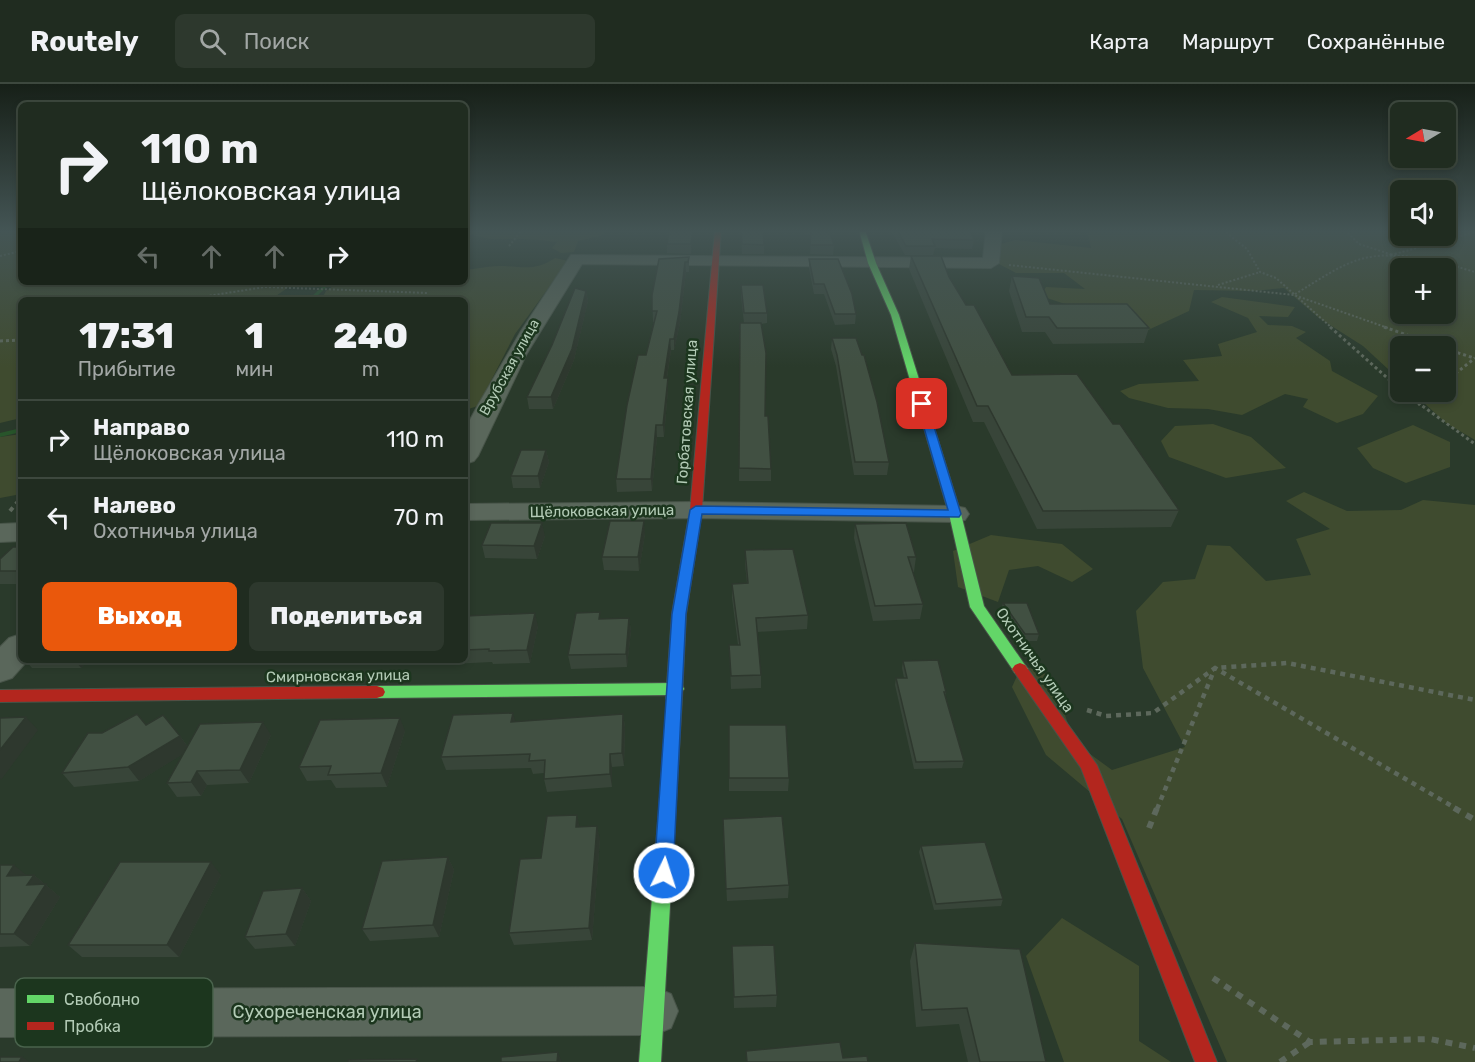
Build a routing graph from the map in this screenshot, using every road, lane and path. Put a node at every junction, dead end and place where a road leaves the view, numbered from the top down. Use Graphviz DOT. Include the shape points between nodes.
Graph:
graph roads {
  1 [pos="566,276"];
  2 [pos="715,276"];
  3 [pos="878,276"];
  4 [pos="1114,276"];
  5 [pos="1248,276"];
  6 [pos="1270,276"];
  7 [pos="1330,276"];
  8 [pos="1215,286"];
  9 [pos="428,293"];
  10 [pos="1294,295"];
  11 [pos="201,297"];
  12 [pos="1411,336"];
  13 [pos="18,340"];
  14 [pos="0,341"];
  15 [pos="1456,352"];
  16 [pos="1474,359"];
  17 [pos="1456,373"];
  18 [pos="1390,380"];
  19 [pos="1415,402"];
  20 [pos="1422,402"];
  21 [pos="1418,405"];
  22 [pos="1475,444"];
  23 [pos="468,449"];
  24 [pos="696,510"];
  25 [pos="468,512"];
  26 [pos="955,514"];
  27 [pos="18,532"];
  28 [pos="0,533"];
  29 [pos="18,649"];
  30 [pos="1215,668"];
  31 [pos="0,669"];
  32 [pos="676,689"];
  33 [pos="0,696"];
  34 [pos="1040,696"];
  35 [pos="1475,700"];
  36 [pos="1475,820"];
  37 [pos="1131,873"];
  38 [pos="1205,972"];
  39 [pos="654,1011"];
  40 [pos="213,1012"];
  41 [pos="0,1013"];
  42 [pos="15,1013"];
  43 [pos="1310,1042"];
  44 [pos="1475,1048"];
  45 [pos="650,1062"];
  46 [pos="1206,1062"];
  47 [pos="1280,1062"];
  1 -- 23 [label="street, Врубская улица" via="528,331"];
  2 -- 24 [label="street, Горбатовская улица"];
  3 -- 26 [label="street, Охотничья улица" via="895,315"];
  4 -- 8 [label="path"];
  5 -- 8 [label="path"];
  6 -- 10 [label="path"];
  7 -- 10 [label="path"];
  8 -- 10 [label="path"];
  9 -- 11 [label="path" via="266,287"];
  10 -- 12 [label="path"];
  10 -- 18 [label="path"];
  13 -- 14 [label="path"];
  15 -- 16 [label="path"];
  16 -- 17 [label="path"];
  19 -- 21 [label="path"];
  20 -- 21 [label="path"];
  21 -- 22 [label="path"];
  24 -- 25 [label="street, Щёлоковская улица"];
  24 -- 26 [label="street, Щёлоковская улица"];
  24 -- 32 [label="street, Горбатовская улица" via="679,614"];
  26 -- 34 [label="street, Охотничья улица" via="977,607"];
  27 -- 28 [label="street"];
  29 -- 31 [label="street"];
  30 -- 34 [label="path" via="1153,713 1106,716"];
  30 -- 35 [label="path" via="1287,663"];
  30 -- 36 [label="path"];
  30 -- 37 [label="path"];
  32 -- 33 [label="street, Смирновская улица"];
  32 -- 39 [label="street, Горбатовская улица"];
  34 -- 37 [label="street, Охотничья улица" via="1088,765"];
  37 -- 46 [label="street, Охотничья улица"];
  38 -- 43 [label="path"];
  39 -- 40 [label="street, Сухореченская улица"];
  39 -- 45 [label="street, Горбатовская улица"];
  41 -- 42 [label="street, Сухореченская улица"];
  43 -- 44 [label="path" via="1430,1040"];
  43 -- 47 [label="path"];
}
